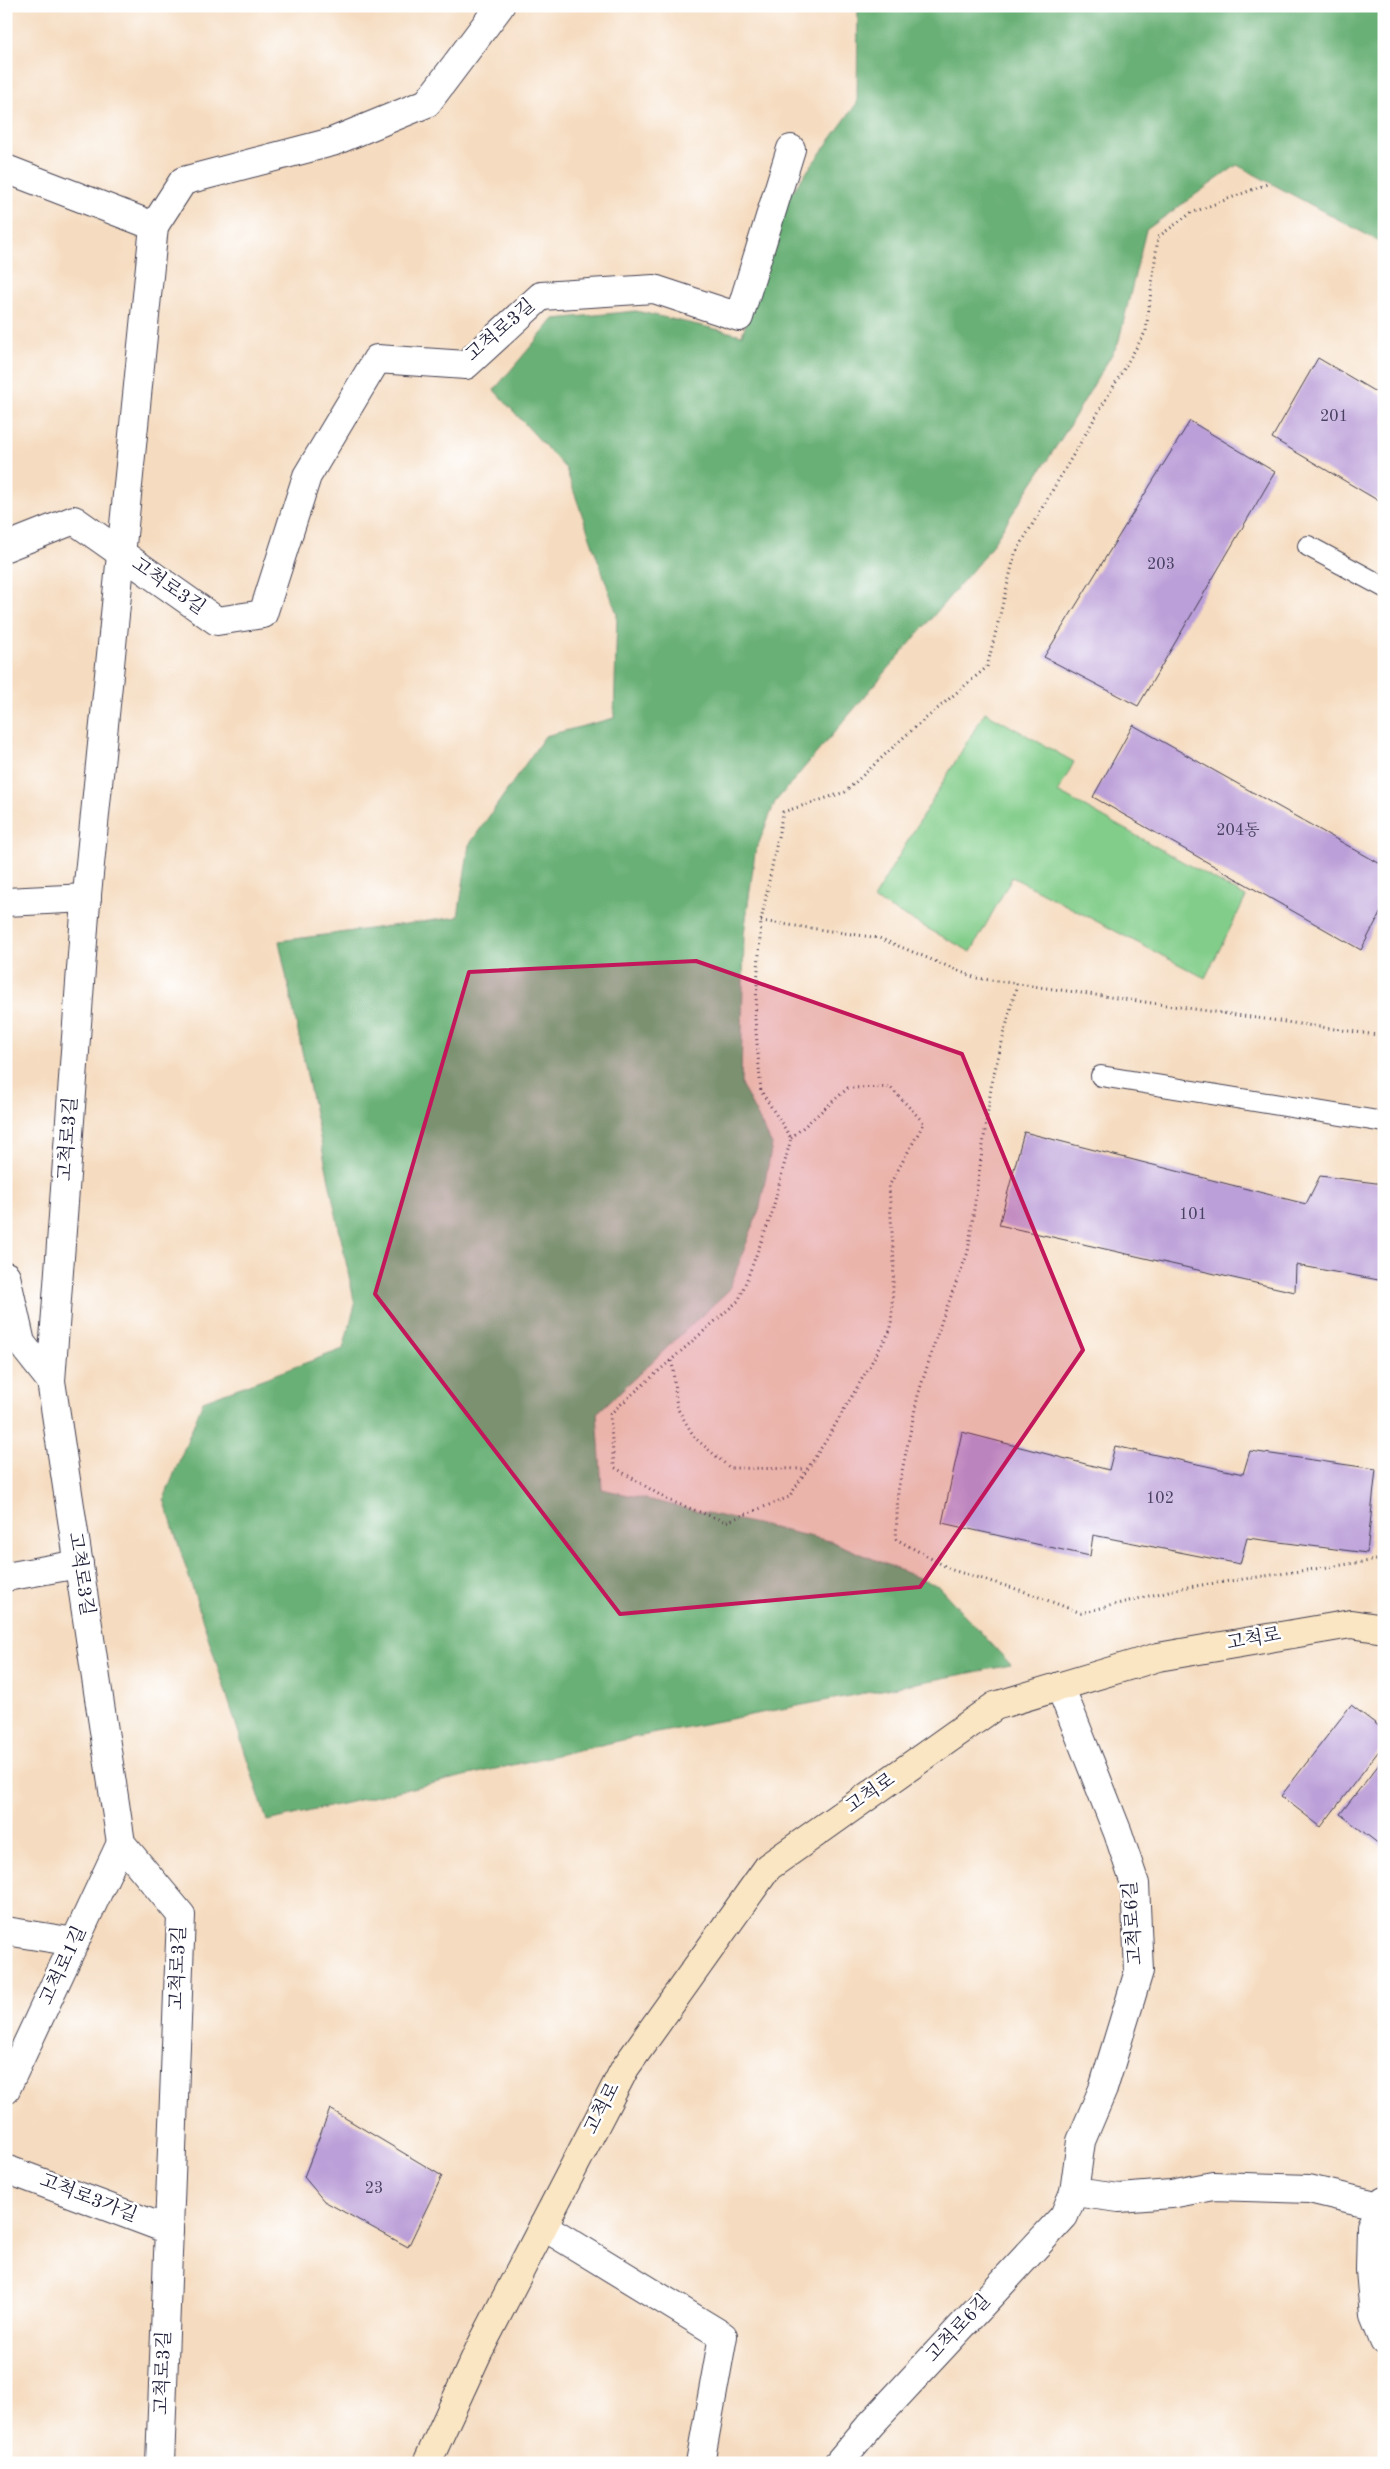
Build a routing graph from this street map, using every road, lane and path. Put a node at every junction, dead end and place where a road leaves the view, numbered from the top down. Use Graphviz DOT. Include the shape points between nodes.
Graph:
graph roads {
  1 [pos="500,6"];
  2 [pos="791,149"];
  3 [pos="6,169"];
  4 [pos="1270,183"];
  5 [pos="154,226"];
  6 [pos="1308,546"];
  7 [pos="6,547"];
  8 [pos="121,554"];
  9 [pos="1384,587"];
  10 [pos="87,898"];
  11 [pos="6,902"];
  12 [pos="761,922"];
  13 [pos="1017,984"];
  14 [pos="1384,1036"];
  15 [pos="1101,1076"];
  16 [pos="1384,1122"];
  17 [pos="791,1138"];
  18 [pos="6,1276"];
  19 [pos="672,1361"];
  20 [pos="51,1381"];
  21 [pos="807,1469"];
  22 [pos="1384,1559"];
  23 [pos="79,1564"];
  24 [pos="6,1578"];
  25 [pos="1384,1629"];
  26 [pos="1060,1686"];
  27 [pos="120,1843"];
  28 [pos="6,1931"];
  29 [pos="75,1942"];
  30 [pos="6,2090"];
  31 [pos="6,2169"];
  32 [pos="1074,2192"];
  33 [pos="1382,2203"];
  34 [pos="543,2226"];
  35 [pos="169,2230"];
  36 [pos="1384,2341"];
  37 [pos="160,2463"];
  38 [pos="427,2463"];
  39 [pos="700,2463"];
  40 [pos="838,2463"];
  1 -- 5 [label="street, 고척로3길" via="427,103 332,142 183,181"];
  2 -- 8 [label="street, 고척로3길" via="739,317 654,289 541,296 466,365 377,358 307,476 263,614 217,621"];
  3 -- 5 [label="street"];
  4 -- 12 [label="path" via="1192,213 1158,237 1146,331 1015,554 987,667 845,792 783,812"];
  5 -- 8 [label="street, 고척로3길"];
  6 -- 9 [label="lane"];
  7 -- 8 [label="street, 고척로3길" via="74,520"];
  8 -- 10 [label="street, 고척로3길"];
  10 -- 11 [label="street"];
  10 -- 20 [label="street, 고척로3길"];
  12 -- 13 [label="path" via="879,938 976,978"];
  12 -- 17 [label="path" via="755,1019 761,1091"];
  13 -- 14 [label="path"];
  13 -- 22 [label="path" via="992,1082 968,1252 918,1395 898,1490 896,1539 952,1570 1023,1591 1081,1613 1181,1588"];
  15 -- 16 [label="lane"];
  17 -- 19 [label="path" via="771,1216 739,1300"];
  17 -- 21 [label="path" via="848,1088 890,1088 924,1123 889,1186 894,1263 891,1329 864,1379"];
  18 -- 20 [label="street" via="21,1344"];
  19 -- 21 [label="path" via="677,1408 695,1438 730,1468"];
  19 -- 21 [label="path" via="610,1414 614,1466 668,1500 726,1522 789,1497"];
  20 -- 23 [label="street, 고척로3길"];
  23 -- 24 [label="street"];
  23 -- 27 [label="street, 고척로3길"];
  25 -- 26 [label="main road, 고척로" via="1351,1624 1158,1657"];
  26 -- 32 [label="street, 고척로6길" via="1135,1884 1139,1971 1103,2089 1081,2141"];
  26 -- 34 [label="main road, 고척로" via="994,1706 768,1867 625,2068"];
  27 -- 29 [label="street, 고척로1길"];
  27 -- 35 [label="street, 고척로3길" via="181,1915"];
  28 -- 29 [label="street"];
  29 -- 30 [label="street, 고척로1길"];
  31 -- 35 [label="street, 고척로3가길"];
  32 -- 33 [label="street" via="1119,2198 1171,2194 1213,2186 1308,2189"];
  32 -- 40 [label="street, 고척로6길" via="1064,2216"];
  33 -- 36 [label="street" via="1371,2226 1370,2270 1374,2316"];
  34 -- 38 [label="main road, 고척로" via="479,2350"];
  34 -- 39 [label="street" via="723,2336"];
  35 -- 37 [label="street, 고척로3길"];
}
